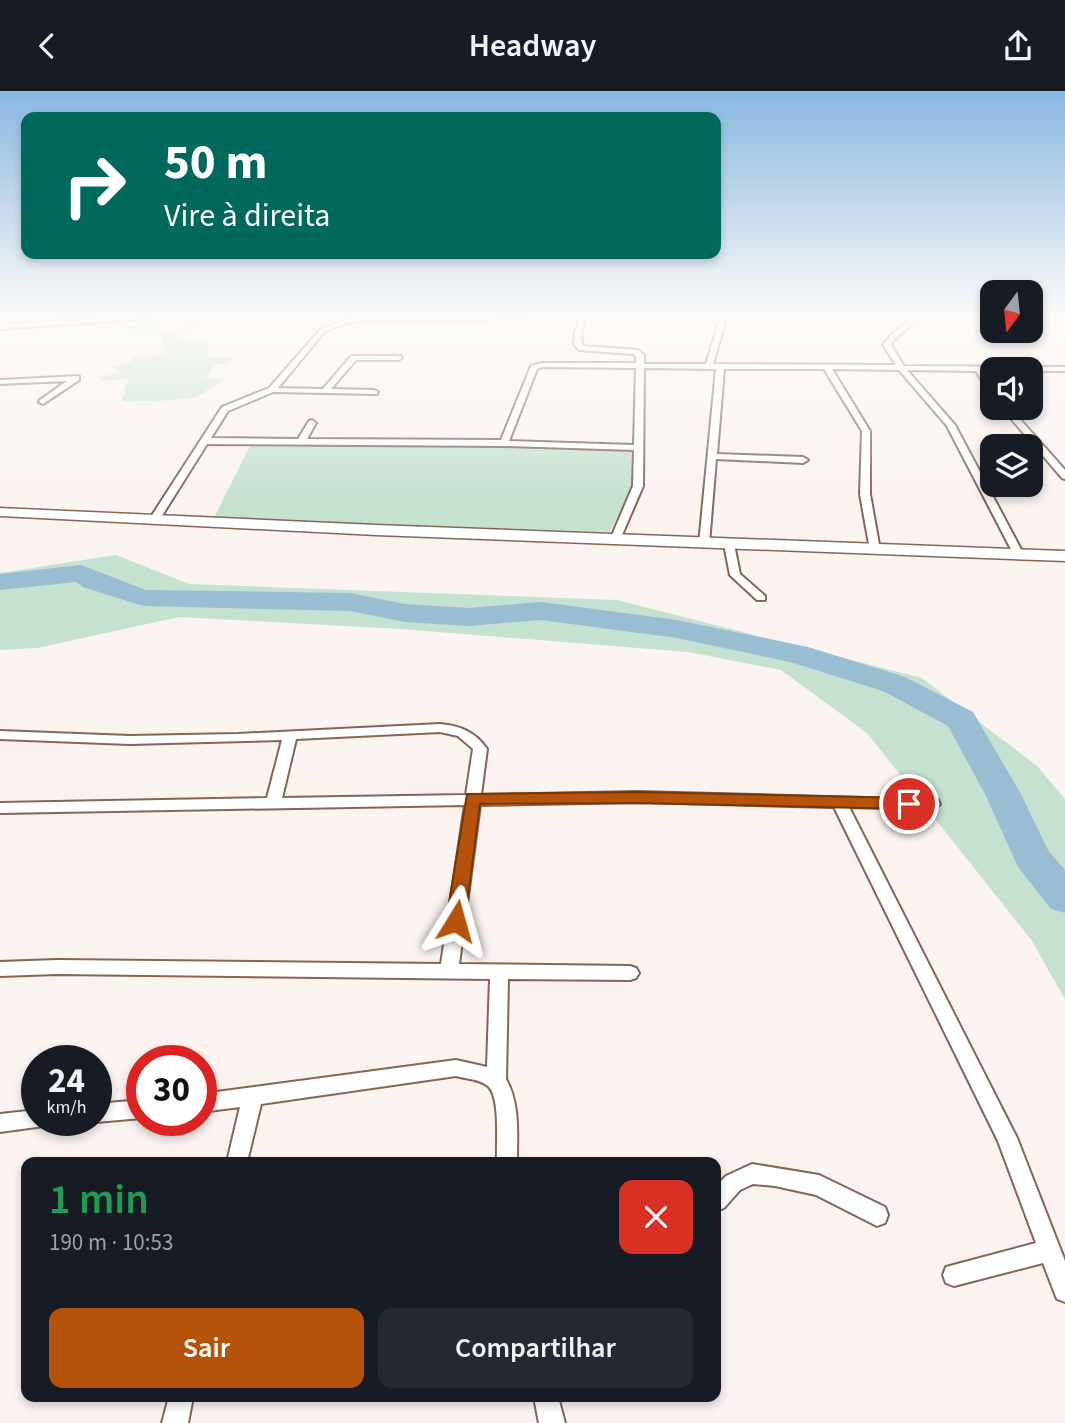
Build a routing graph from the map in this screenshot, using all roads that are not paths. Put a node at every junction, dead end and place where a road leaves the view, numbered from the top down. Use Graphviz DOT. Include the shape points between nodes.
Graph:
graph roads {
  1 [pos="283,377"];
  2 [pos="337,377"];
  3 [pos="528,377"];
  4 [pos="640,377"];
  5 [pos="719,377"];
  6 [pos="833,377"];
  7 [pos="909,377"];
  8 [pos="0,382"];
  9 [pos="272,390"];
  10 [pos="326,390"];
  11 [pos="374,392"];
  12 [pos="43,402"];
  13 [pos="1016,420"];
  14 [pos="312,423"];
  15 [pos="302,440"];
  16 [pos="205,441"];
  17 [pos="504,443"];
  18 [pos="638,447"];
  19 [pos="712,456"];
  20 [pos="803,460"];
  21 [pos="1065,476"];
  22 [pos="0,512"];
  23 [pos="154,520"];
  24 [pos="615,540"];
  25 [pos="704,544"];
  26 [pos="729,544"];
  27 [pos="875,550"];
  28 [pos="1019,555"];
  29 [pos="1065,556"];
  30 [pos="761,598"];
  31 [pos="0,735"];
  32 [pos="290,735"];
  33 [pos="473,798"];
  34 [pos="274,801"];
  35 [pos="839,802"];
  36 [pos="933,804"];
  37 [pos="0,807"];
  38 [pos="0,969"];
  39 [pos="449,970"];
  40 [pos="499,971"];
  41 [pos="630,973"];
  42 [pos="496,1080"];
  43 [pos="251,1098"];
  44 [pos="217,1101"];
  45 [pos="21,1121"];
  46 [pos="0,1123"];
  47 [pos="237,1157"];
  48 [pos="507,1157"];
  49 [pos="721,1196"];
  50 [pos="877,1215"];
  51 [pos="1048,1251"];
  52 [pos="954,1275"];
  53 [pos="1064,1286"];
  54 [pos="180,1402"];
  55 [pos="547,1402"];
  56 [pos="175,1423"];
  57 [pos="552,1423"];
  1 -- 9 [label="street"];
  2 -- 10 [label="street"];
  3 -- 17 [label="street"];
  4 -- 18 [label="street"];
  5 -- 19 [label="street"];
  6 -- 27 [label="street" via="866,431 865,494"];
  7 -- 28 [label="street" via="951,425"];
  8 -- 12 [label="street" via="76,378"];
  9 -- 10 [label="street"];
  9 -- 16 [label="street" via="225,409"];
  10 -- 11 [label="street"];
  13 -- 21 [label="street"];
  14 -- 15 [label="street"];
  15 -- 16 [label="street"];
  15 -- 17 [label="street"];
  16 -- 23 [label="street"];
  17 -- 18 [label="street"];
  18 -- 24 [label="street" via="638,486"];
  19 -- 20 [label="street"];
  19 -- 25 [label="street"];
  22 -- 23 [label="street"];
  23 -- 24 [label="street"];
  24 -- 25 [label="street"];
  25 -- 26 [label="street"];
  26 -- 27 [label="street"];
  26 -- 30 [label="street" via="735,575"];
  27 -- 28 [label="street"];
  28 -- 29 [label="street"];
  31 -- 32 [label="street" via="130,740"];
  32 -- 33 [label="street" via="440,727 461,731 480,749"];
  32 -- 34 [label="street"];
  33 -- 34 [label="street"];
  33 -- 35 [label="street"];
  33 -- 39 [label="street"];
  34 -- 37 [label="street"];
  35 -- 36 [label="street"];
  35 -- 51 [label="street" via="1007,1138"];
  38 -- 39 [label="street"];
  39 -- 40 [label="street"];
  40 -- 41 [label="street"];
  40 -- 42 [label="street"];
  42 -- 43 [label="street" via="456,1068"];
  42 -- 48 [label="street" via="504,1095"];
  43 -- 44 [label="street"];
  43 -- 47 [label="street"];
  45 -- 46 [label="street"];
  49 -- 50 [label="street" via="751,1174 775,1176 819,1185"];
  51 -- 52 [label="street"];
  51 -- 53 [label="street"];
  54 -- 56 [label="street"];
  55 -- 57 [label="street"];
}
